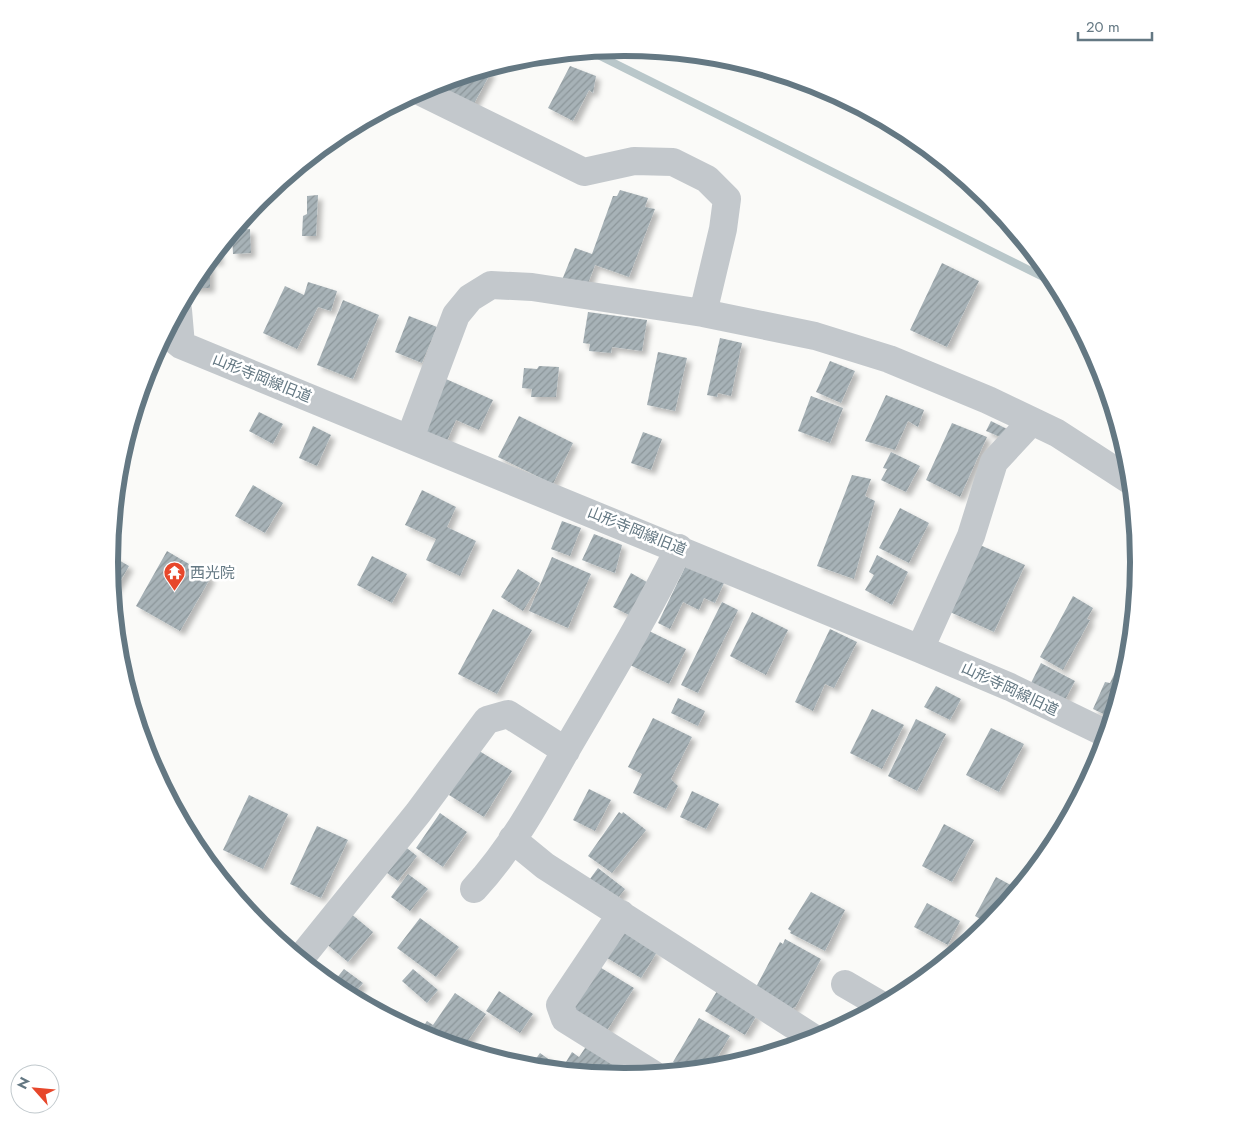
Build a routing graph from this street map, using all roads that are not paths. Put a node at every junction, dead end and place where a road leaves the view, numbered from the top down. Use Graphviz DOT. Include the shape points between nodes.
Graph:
graph roads {
  1 [pos="428,96"];
  2 [pos="704,313"];
  3 [pos="173,339"];
  4 [pos="1032,421"];
  5 [pos="410,438"];
  6 [pos="1122,476"];
  7 [pos="679,548"];
  8 [pos="920,649"];
  9 [pos="1101,731"];
  10 [pos="566,751"];
  11 [pos="512,839"];
  12 [pos="474,889"];
  13 [pos="621,914"];
  14 [pos="305,953"];
  15 [pos="845,984"];
  16 [pos="874,1002"];
  17 [pos="806,1033"];
  18 [pos="643,1067"];
  1 -- 2 [label="street" via="584,172 634,161 673,162 706,179 727,198"];
  2 -- 4 [label="street" via="815,336 889,359"];
  2 -- 5 [label="street" via="532,287 491,285 470,298 456,314"];
  3 -- 5 [label="street, 山形寺岡線旧道"];
  4 -- 6 [label="street" via="1057,433"];
  4 -- 8 [label="street" via="994,462 972,536"];
  5 -- 7 [label="street, 山形寺岡線旧道"];
  7 -- 8 [label="street, 山形寺岡線旧道"];
  7 -- 10 [label="street" via="654,600"];
  8 -- 9 [label="street, 山形寺岡線旧道" via="1010,687"];
  10 -- 11 [label="street"];
  10 -- 14 [label="street" via="508,714 487,720 418,813"];
  11 -- 12 [label="street"];
  11 -- 13 [label="street" via="545,866"];
  13 -- 17 [label="street"];
  13 -- 18 [label="street" via="560,1005 565,1019"];
  15 -- 16 [label="street"];
}
